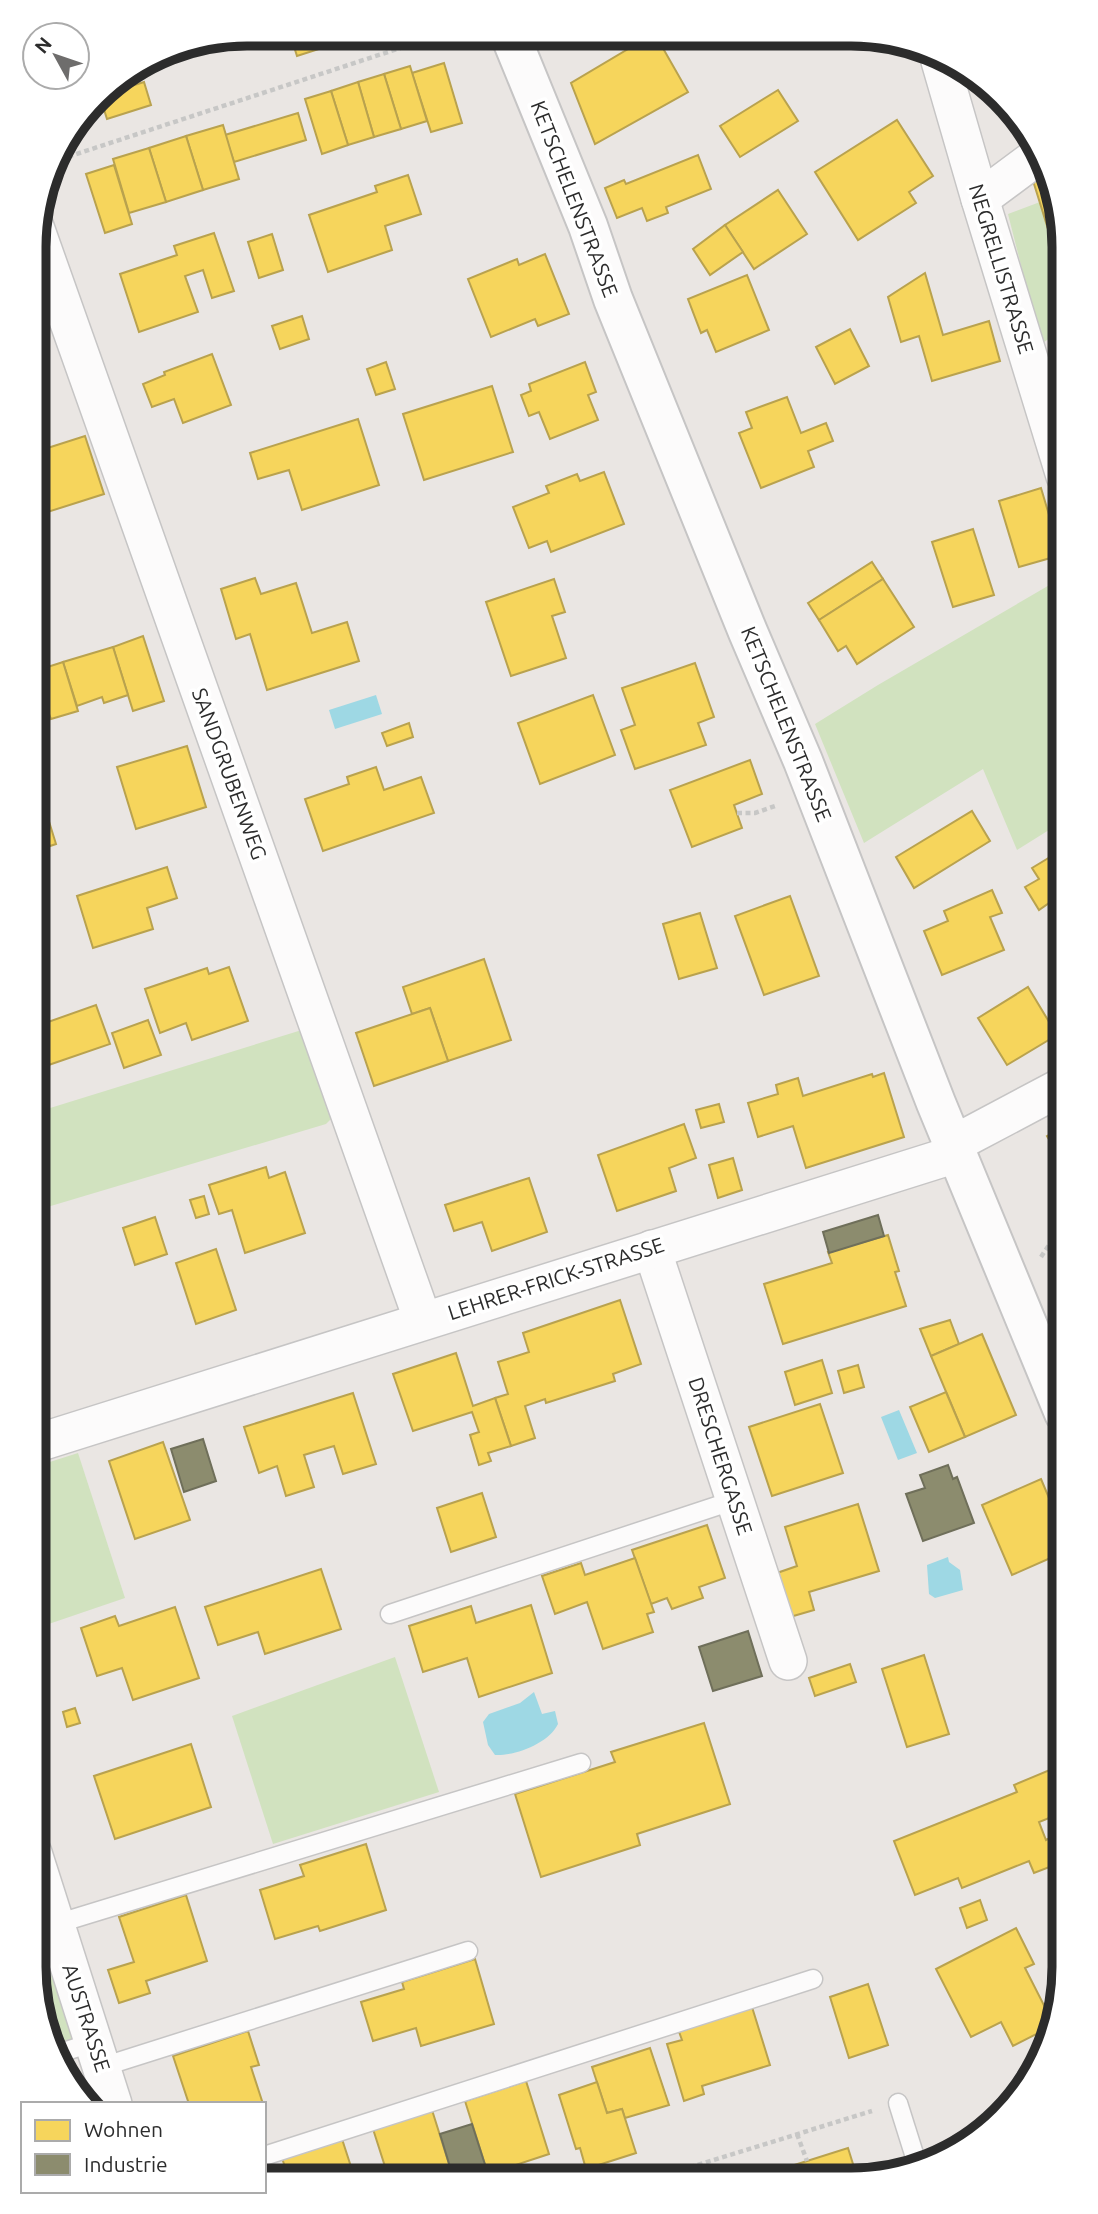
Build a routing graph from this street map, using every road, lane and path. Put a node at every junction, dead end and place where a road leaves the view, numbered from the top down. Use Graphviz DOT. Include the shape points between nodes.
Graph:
graph roads {
  1 [pos="406,46"];
  2 [pos="514,46"];
  3 [pos="942,67"];
  4 [pos="66,157"];
  5 [pos="1033,160"];
  6 [pos="980,199"];
  7 [pos="46,258"];
  8 [pos="1052,434"];
  9 [pos="780,804"];
  10 [pos="737,813"];
  11 [pos="1052,1092"];
  12 [pos="954,1147"];
  13 [pos="652,1250"];
  14 [pos="423,1321"];
  15 [pos="1052,1384"];
  16 [pos="46,1440"];
  17 [pos="734,1500"];
  18 [pos="390,1614"];
  19 [pos="788,1661"];
  20 [pos="581,1763"];
  21 [pos="46,1903"];
  22 [pos="46,1906"];
  23 [pos="468,1951"];
  24 [pos="813,1979"];
  25 [pos="65,2054"];
  26 [pos="98,2054"];
  27 [pos="112,2102"];
  28 [pos="898,2103"];
  29 [pos="797,2134"];
  30 [pos="266,2155"];
  31 [pos="915,2158"];
  32 [pos="807,2161"];
  33 [pos="684,2169"];
  1 -- 4 [label="path"];
  2 -- 12 [label="main road, KETSCHELENSTRASSE"];
  3 -- 6 [label="street, NEGRELLISTRASSE"];
  5 -- 6 [label="street"];
  6 -- 8 [label="street, NEGRELLISTRASSE"];
  7 -- 14 [label="street, SANDGRUBENWEG"];
  9 -- 10 [label="path" via="755,813"];
  11 -- 12 [label="street, LEHRER-FRICK-STRASSE"];
  12 -- 13 [label="street, LEHRER-FRICK-STRASSE" via="940,1159"];
  12 -- 15 [label="main road, KETSCHELENSTRASSE"];
  13 -- 14 [label="street, LEHRER-FRICK-STRASSE"];
  13 -- 17 [label="street, DRESCHERGASSE"];
  14 -- 16 [label="street, LEHRER-FRICK-STRASSE"];
  17 -- 18 [label="lane"];
  17 -- 19 [label="street, DRESCHERGASSE"];
  20 -- 21 [label="lane"];
  22 -- 26 [label="street, AUSTRASSE"];
  23 -- 26 [label="lane"];
  24 -- 30 [label="lane"];
  25 -- 26 [label="lane"];
  26 -- 27 [label="street, AUSTRASSE"];
  28 -- 29 [label="path"];
  28 -- 31 [label="lane"];
  29 -- 32 [label="path"];
  29 -- 33 [label="path"];
}
